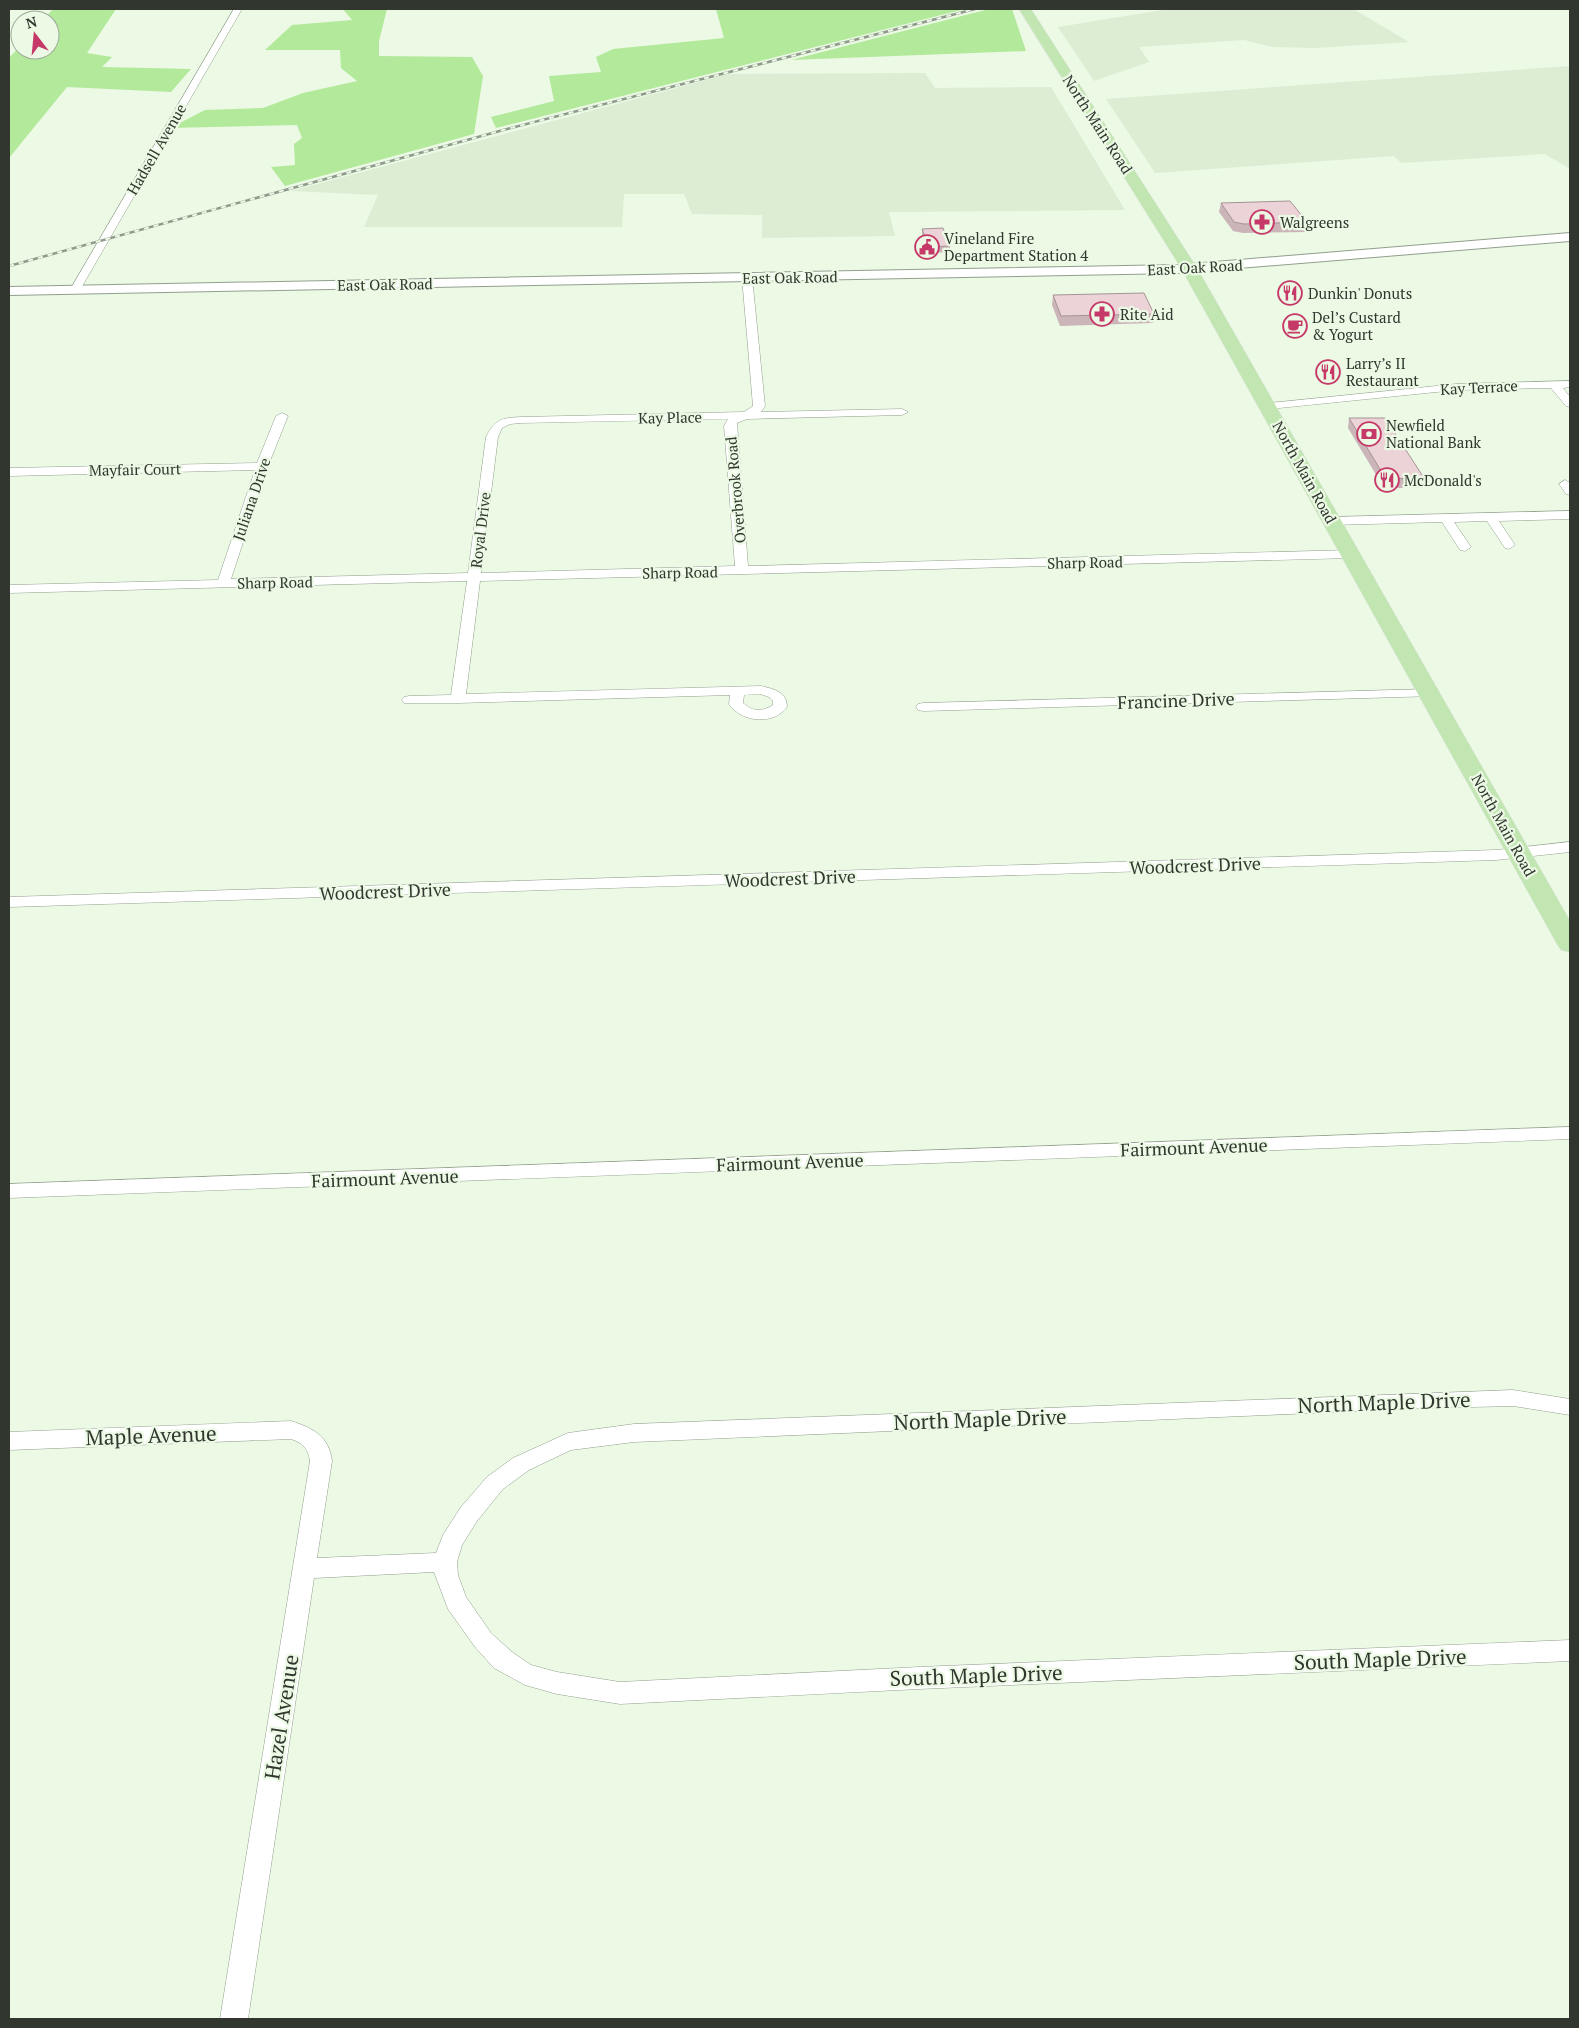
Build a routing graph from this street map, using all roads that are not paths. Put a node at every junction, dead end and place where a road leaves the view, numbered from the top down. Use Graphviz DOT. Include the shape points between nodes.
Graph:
graph roads {
  1 [pos="238,9"];
  2 [pos="1025,9"];
  3 [pos="1570,237"];
  4 [pos="1189,268"];
  5 [pos="747,278"];
  6 [pos="75,290"];
  7 [pos="9,291"];
  8 [pos="1554,384"];
  9 [pos="1570,384"];
  10 [pos="1570,404"];
  11 [pos="1269,406"];
  12 [pos="902,412"];
  13 [pos="282,416"];
  14 [pos="745,416"];
  15 [pos="262,466"];
  16 [pos="9,472"];
  17 [pos="486,483"];
  18 [pos="1570,515"];
  19 [pos="1491,518"];
  20 [pos="1446,519"];
  21 [pos="1332,521"];
  22 [pos="1509,545"];
  23 [pos="1465,547"];
  24 [pos="1351,554"];
  25 [pos="742,570"];
  26 [pos="474,577"];
  27 [pos="223,583"];
  28 [pos="9,589"];
  29 [pos="737,691"];
  30 [pos="1430,693"];
  31 [pos="458,699"];
  32 [pos="409,700"];
  33 [pos="923,707"];
  34 [pos="1570,847"];
  35 [pos="1518,852"];
  36 [pos="9,902"];
  37 [pos="1570,944"];
  38 [pos="1570,1133"];
  39 [pos="9,1191"];
  40 [pos="1570,1407"];
  41 [pos="293,1430"];
  42 [pos="9,1441"];
  43 [pos="445,1562"];
  44 [pos="304,1569"];
  45 [pos="1570,1651"];
  46 [pos="234,2019"];
  1 -- 6 [label="street, Hadsell Avenue"];
  2 -- 4 [label="main road, North Main Road"];
  3 -- 4 [label="street, East Oak Road"];
  4 -- 5 [label="street, East Oak Road"];
  4 -- 11 [label="main road, North Main Road"];
  5 -- 6 [label="street, East Oak Road"];
  5 -- 14 [label="street, Overbrook Road" via="759,406"];
  6 -- 7 [label="street, East Oak Road"];
  8 -- 9 [label="street, Kay Terrace"];
  8 -- 10 [label="street"];
  8 -- 11 [label="street, Kay Terrace" via="1456,387"];
  11 -- 21 [label="main road, North Main Road"];
  12 -- 14 [label="street, Kay Place"];
  13 -- 15 [label="street, Juliana Drive"];
  14 -- 17 [label="street, Kay Place" via="508,421 495,428"];
  14 -- 25 [label="street, Overbrook Road" via="732,421 730,426"];
  15 -- 16 [label="street, Mayfair Court"];
  15 -- 27 [label="street, Juliana Drive"];
  17 -- 26 [label="street, Royal Drive"];
  18 -- 19 [label="street"];
  19 -- 20 [label="street"];
  19 -- 22 [label="street"];
  20 -- 21 [label="street"];
  20 -- 23 [label="street"];
  21 -- 24 [label="main road, North Main Road"];
  24 -- 25 [label="street, Sharp Road"];
  24 -- 30 [label="main road, North Main Road"];
  25 -- 26 [label="street, Sharp Road"];
  26 -- 27 [label="street, Sharp Road"];
  26 -- 31 [label="street, Royal Drive"];
  27 -- 28 [label="street, Sharp Road"];
  29 -- 31 [label="street"];
  30 -- 33 [label="street, Francine Drive"];
  30 -- 35 [label="main road, North Main Road"];
  31 -- 32 [label="street"];
  34 -- 35 [label="street, Woodcrest Drive"];
  35 -- 36 [label="street, Woodcrest Drive"];
  35 -- 37 [label="main road, North Main Road"];
  38 -- 39 [label="street, Fairmount Avenue"];
  40 -- 43 [label="street, North Maple Drive" via="1514,1398 1432,1400 598,1436 568,1442 544,1452 495,1483 451,1542"];
  41 -- 42 [label="street, Maple Avenue"];
  41 -- 44 [label="street, Hazel Avenue" via="307,1434 318,1444 321,1461"];
  43 -- 44 [label="street"];
  43 -- 45 [label="street, South Maple Drive" via="456,1602 483,1640 503,1660 525,1674 557,1683 620,1692"];
  44 -- 46 [label="street, Hazel Avenue"];
}
